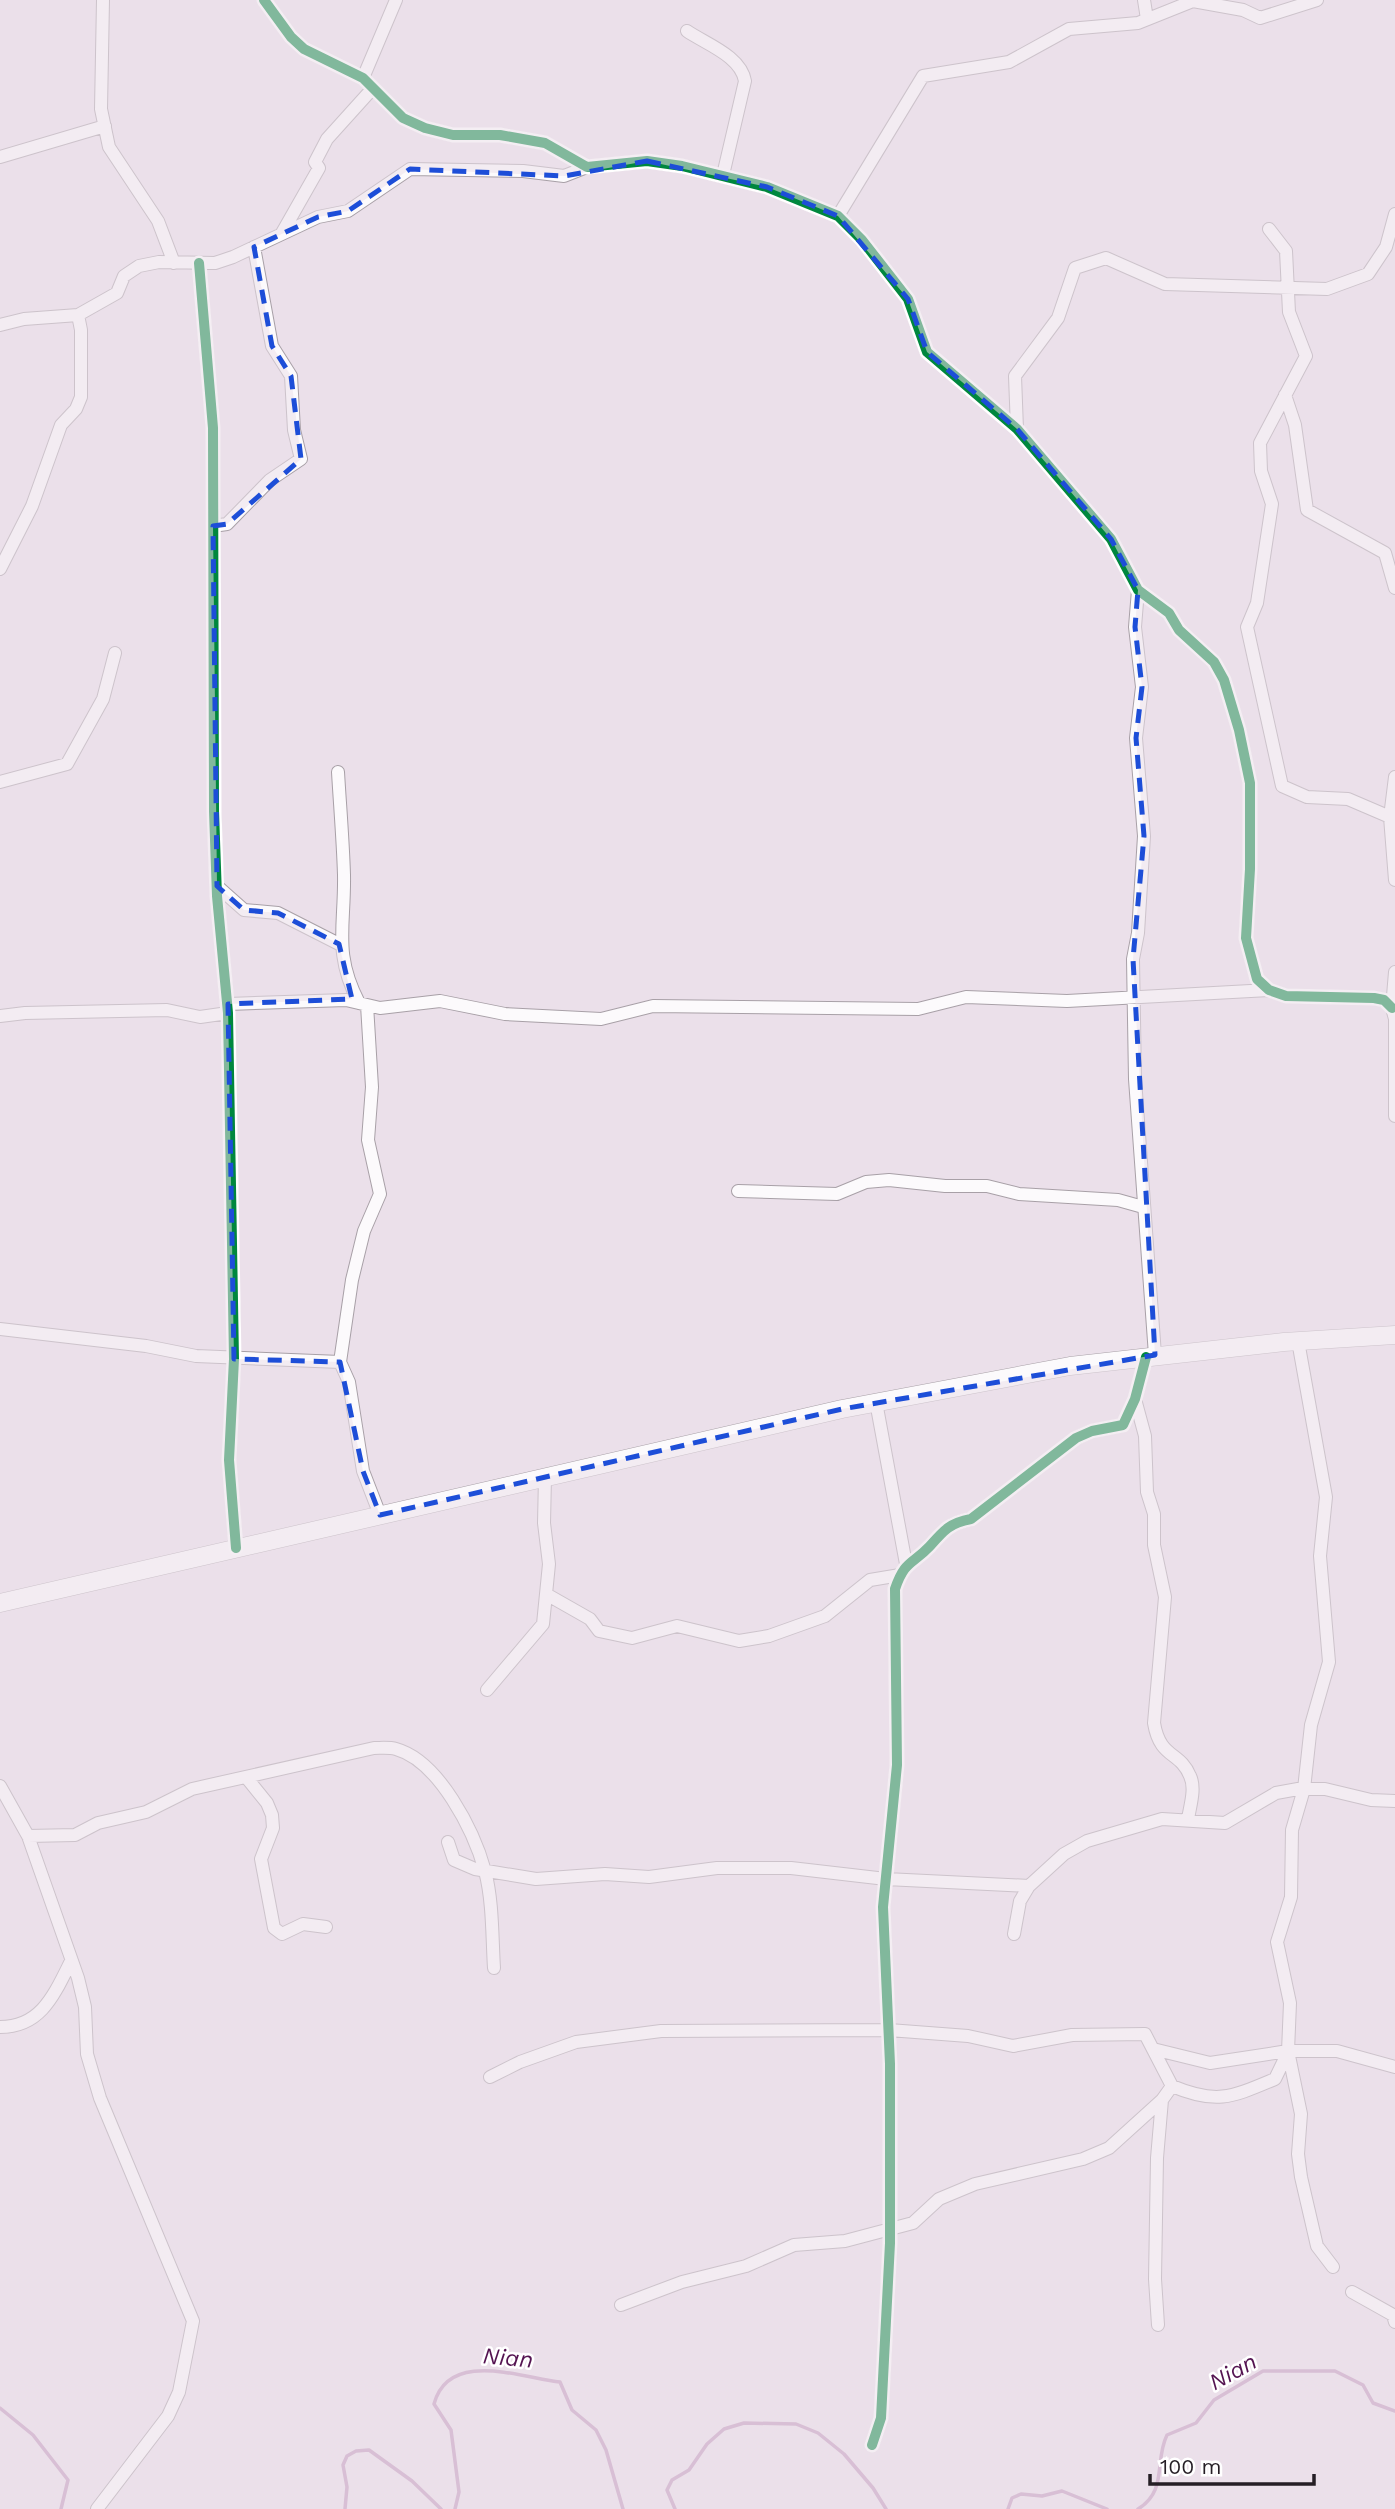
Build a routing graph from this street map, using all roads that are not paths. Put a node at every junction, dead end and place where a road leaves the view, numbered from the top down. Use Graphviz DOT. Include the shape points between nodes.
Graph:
graph roads {
  1 [pos="103,0"];
  2 [pos="264,0"];
  3 [pos="396,0"];
  4 [pos="1144,0"];
  5 [pos="1317,0"];
  6 [pos="1147,19"];
  7 [pos="687,32"];
  8 [pos="368,83"];
  9 [pos="104,126"];
  10 [pos="0,158"];
  11 [pos="587,167"];
  12 [pos="723,175"];
  13 [pos="1395,214"];
  14 [pos="838,216"];
  15 [pos="1269,229"];
  16 [pos="282,233"];
  17 [pos="254,247"];
  18 [pos="174,262"];
  19 [pos="199,263"];
  20 [pos="1288,289"];
  21 [pos="78,315"];
  22 [pos="0,325"];
  23 [pos="1285,395"];
  24 [pos="1017,429"];
  25 [pos="213,526"];
  26 [pos="0,569"];
  27 [pos="1395,588"];
  28 [pos="1138,590"];
  29 [pos="115,653"];
  30 [pos="338,772"];
  31 [pos="1395,777"];
  32 [pos="0,782"];
  33 [pos="1390,817"];
  34 [pos="1395,880"];
  35 [pos="217,886"];
  36 [pos="340,944"];
  37 [pos="1395,972"];
  38 [pos="1269,990"];
  39 [pos="1134,998"];
  40 [pos="363,1004"];
  41 [pos="228,1008"];
  42 [pos="1392,1008"];
  43 [pos="0,1016"];
  44 [pos="1395,1116"];
  45 [pos="738,1191"];
  46 [pos="1143,1207"];
  47 [pos="0,1329"];
  48 [pos="1395,1335"];
  49 [pos="1298,1341"];
  50 [pos="1150,1356"];
  51 [pos="234,1359"];
  52 [pos="340,1362"];
  53 [pos="1135,1399"];
  54 [pos="876,1402"];
  55 [pos="545,1477"];
  56 [pos="380,1515"];
  57 [pos="236,1548"];
  58 [pos="903,1570"];
  59 [pos="545,1594"];
  60 [pos="0,1603"];
  61 [pos="487,1690"];
  62 [pos="246,1777"];
  63 [pos="0,1786"];
  64 [pos="1304,1789"];
  65 [pos="1395,1801"];
  66 [pos="1188,1819"];
  67 [pos="28,1836"];
  68 [pos="448,1842"];
  69 [pos="485,1871"];
  70 [pos="886,1879"];
  71 [pos="1028,1886"];
  72 [pos="326,1927"];
  73 [pos="1014,1934"];
  74 [pos="71,1961"];
  75 [pos="494,1968"];
  76 [pos="0,2027"];
  77 [pos="889,2030"];
  78 [pos="1153,2049"];
  79 [pos="1289,2051"];
  80 [pos="1395,2067"];
  81 [pos="491,2077"];
  82 [pos="1172,2086"];
  83 [pos="1162,2100"];
  84 [pos="890,2227"];
  85 [pos="1333,2267"];
  86 [pos="1352,2292"];
  87 [pos="621,2305"];
  88 [pos="1395,2322"];
  89 [pos="1158,2325"];
  90 [pos="872,2445"];
  91 [pos="97,2509"];
  1 -- 9 [label="street"];
  2 -- 8 [label="street" via="290,37"];
  3 -- 8 [label="street"];
  4 -- 6 [label="street"];
  5 -- 6 [label="street" via="1260,18 1243,10 1193,1"];
  6 -- 14 [label="street" via="1069,29 1009,62 923,76"];
  7 -- 12 [label="street" via="744,71"];
  8 -- 11 [label="street" via="403,118 425,128 545,143"];
  8 -- 16 [label="street" via="327,139 315,162 319,168"];
  9 -- 10 [label="street"];
  9 -- 18 [label="street" via="109,147 158,221"];
  11 -- 12 [label="street" via="647,161"];
  11 -- 16 [label="street" via="564,176 410,169 348,211 318,217"];
  12 -- 14 [label="street"];
  13 -- 20 [label="street" via="1386,247 1367,274 1327,289"];
  14 -- 24 [label="street" via="908,299 927,352"];
  15 -- 20 [label="street" via="1286,251"];
  16 -- 17 [label="street"];
  17 -- 19 [label="street" via="215,263"];
  17 -- 25 [label="street" via="272,346 291,376 300,459 270,480 227,524"];
  18 -- 19 [label="street"];
  18 -- 21 [label="street" via="139,267 124,276 117,293"];
  19 -- 25 [label="street" via="213,428"];
  20 -- 23 [label="street" via="1289,312 1306,356"];
  20 -- 24 [label="street" via="1165,284 1106,258 1075,268 1058,317 1015,376"];
  21 -- 22 [label="street" via="24,318"];
  21 -- 26 [label="street" via="81,397 61,425 32,506"];
  23 -- 27 [label="street" via="1295,425 1307,510 1385,554"];
  23 -- 33 [label="street" via="1260,443 1261,471 1272,504 1256,603 1247,627 1282,786 1307,797 1348,799"];
  24 -- 28 [label="street" via="1111,539"];
  25 -- 35 [label="street"];
  28 -- 38 [label="street" via="1169,613 1179,630 1214,662 1224,680 1250,783 1246,939 1257,979"];
  28 -- 39 [label="street" via="1135,627 1142,687 1136,738 1144,836"];
  29 -- 32 [label="street" via="103,699 67,764"];
  30 -- 36 [label="street" via="344,878"];
  31 -- 33 [label="street"];
  33 -- 34 [label="street"];
  35 -- 36 [label="street" via="244,910 278,913"];
  35 -- 41 [label="street"];
  36 -- 40 [label="street" via="348,982"];
  37 -- 42 [label="street"];
  38 -- 39 [label="street"];
  38 -- 42 [label="street" via="1286,996 1384,1000"];
  39 -- 40 [label="street" via="966,997 918,1009 653,1006 601,1019 505,1014 440,1001 380,1008"];
  39 -- 46 [label="street"];
  40 -- 41 [label="street" via="346,1000"];
  40 -- 52 [label="street" via="372,1087 368,1140 380,1194 364,1231 352,1280"];
  41 -- 43 [label="street" via="200,1017 167,1010"];
  41 -- 51 [label="street"];
  42 -- 44 [label="street"];
  45 -- 46 [label="street" via="838,1194 866,1182 889,1180 987,1186 1019,1194 1118,1200"];
  46 -- 50 [label="street" via="1148,1236"];
  47 -- 51 [label="street"];
  48 -- 49 [label="main road"];
  49 -- 50 [label="main road"];
  49 -- 64 [label="street" via="1326,1497 1320,1556 1329,1662 1311,1725"];
  50 -- 53 [label="street"];
  50 -- 54 [label="main road"];
  51 -- 52 [label="street"];
  51 -- 57 [label="street" via="229,1460"];
  52 -- 56 [label="street" via="349,1382 363,1471"];
  53 -- 58 [label="street" via="1123,1425 1076,1438 971,1519 940,1531"];
  53 -- 66 [label="street" via="1145,1436 1147,1492 1165,1597 1154,1723 1157,1741 1191,1777"];
  54 -- 55 [label="main road"];
  54 -- 58 [label="street"];
  55 -- 56 [label="main road"];
  55 -- 59 [label="street" via="549,1564"];
  56 -- 57 [label="main road"];
  57 -- 60 [label="main road"];
  58 -- 59 [label="street" via="870,1580 825,1616 769,1636 739,1641 677,1626 632,1638 599,1631 590,1619"];
  58 -- 70 [label="street" via="895,1589 897,1765"];
  59 -- 61 [label="street" via="543,1624"];
  62 -- 67 [label="street" via="191,1789 146,1812 98,1823 75,1835"];
  62 -- 69 [label="street" via="374,1748 396,1749 444,1784"];
  62 -- 72 [label="street" via="272,1815 273,1828 261,1859 274,1928 282,1934 303,1924"];
  63 -- 67 [label="street"];
  64 -- 65 [label="street"];
  64 -- 66 [label="street" via="1276,1793 1225,1823"];
  64 -- 79 [label="street" via="1292,1830 1291,1897 1277,1942 1290,2003"];
  66 -- 71 [label="street" via="1162,1819 1087,1842 1064,1854"];
  67 -- 74 [label="street"];
  68 -- 69 [label="street" via="454,1860"];
  69 -- 70 [label="street" via="536,1879 791,1868"];
  69 -- 75 [label="street"];
  70 -- 71 [label="street"];
  70 -- 77 [label="street" via="883,1907"];
  71 -- 73 [label="street"];
  74 -- 76 [label="street" via="34,2019 20,2026"];
  74 -- 91 [label="street" via="85,2007 87,2054 100,2098 193,2321 179,2392 168,2416"];
  77 -- 78 [label="street" via="968,2036 1013,2046 1072,2035 1144,2034"];
  77 -- 81 [label="street" via="661,2031 576,2042"];
  77 -- 84 [label="street"];
  78 -- 79 [label="street" via="1210,2063"];
  78 -- 82 [label="street"];
  79 -- 80 [label="street" via="1337,2051"];
  79 -- 82 [label="street" via="1275,2079 1237,2095 1201,2098"];
  79 -- 85 [label="street" via="1301,2114 1301,2177 1317,2246"];
  82 -- 83 [label="street"];
  83 -- 84 [label="street" via="1109,2148 1083,2159 975,2184 939,2199 913,2223"];
  83 -- 89 [label="street" via="1156,2198"];
  84 -- 87 [label="street" via="845,2241 794,2245 746,2266 682,2282"];
  84 -- 90 [label="street" via="881,2418"];
  86 -- 88 [label="street" via="1392,2315"];
}
